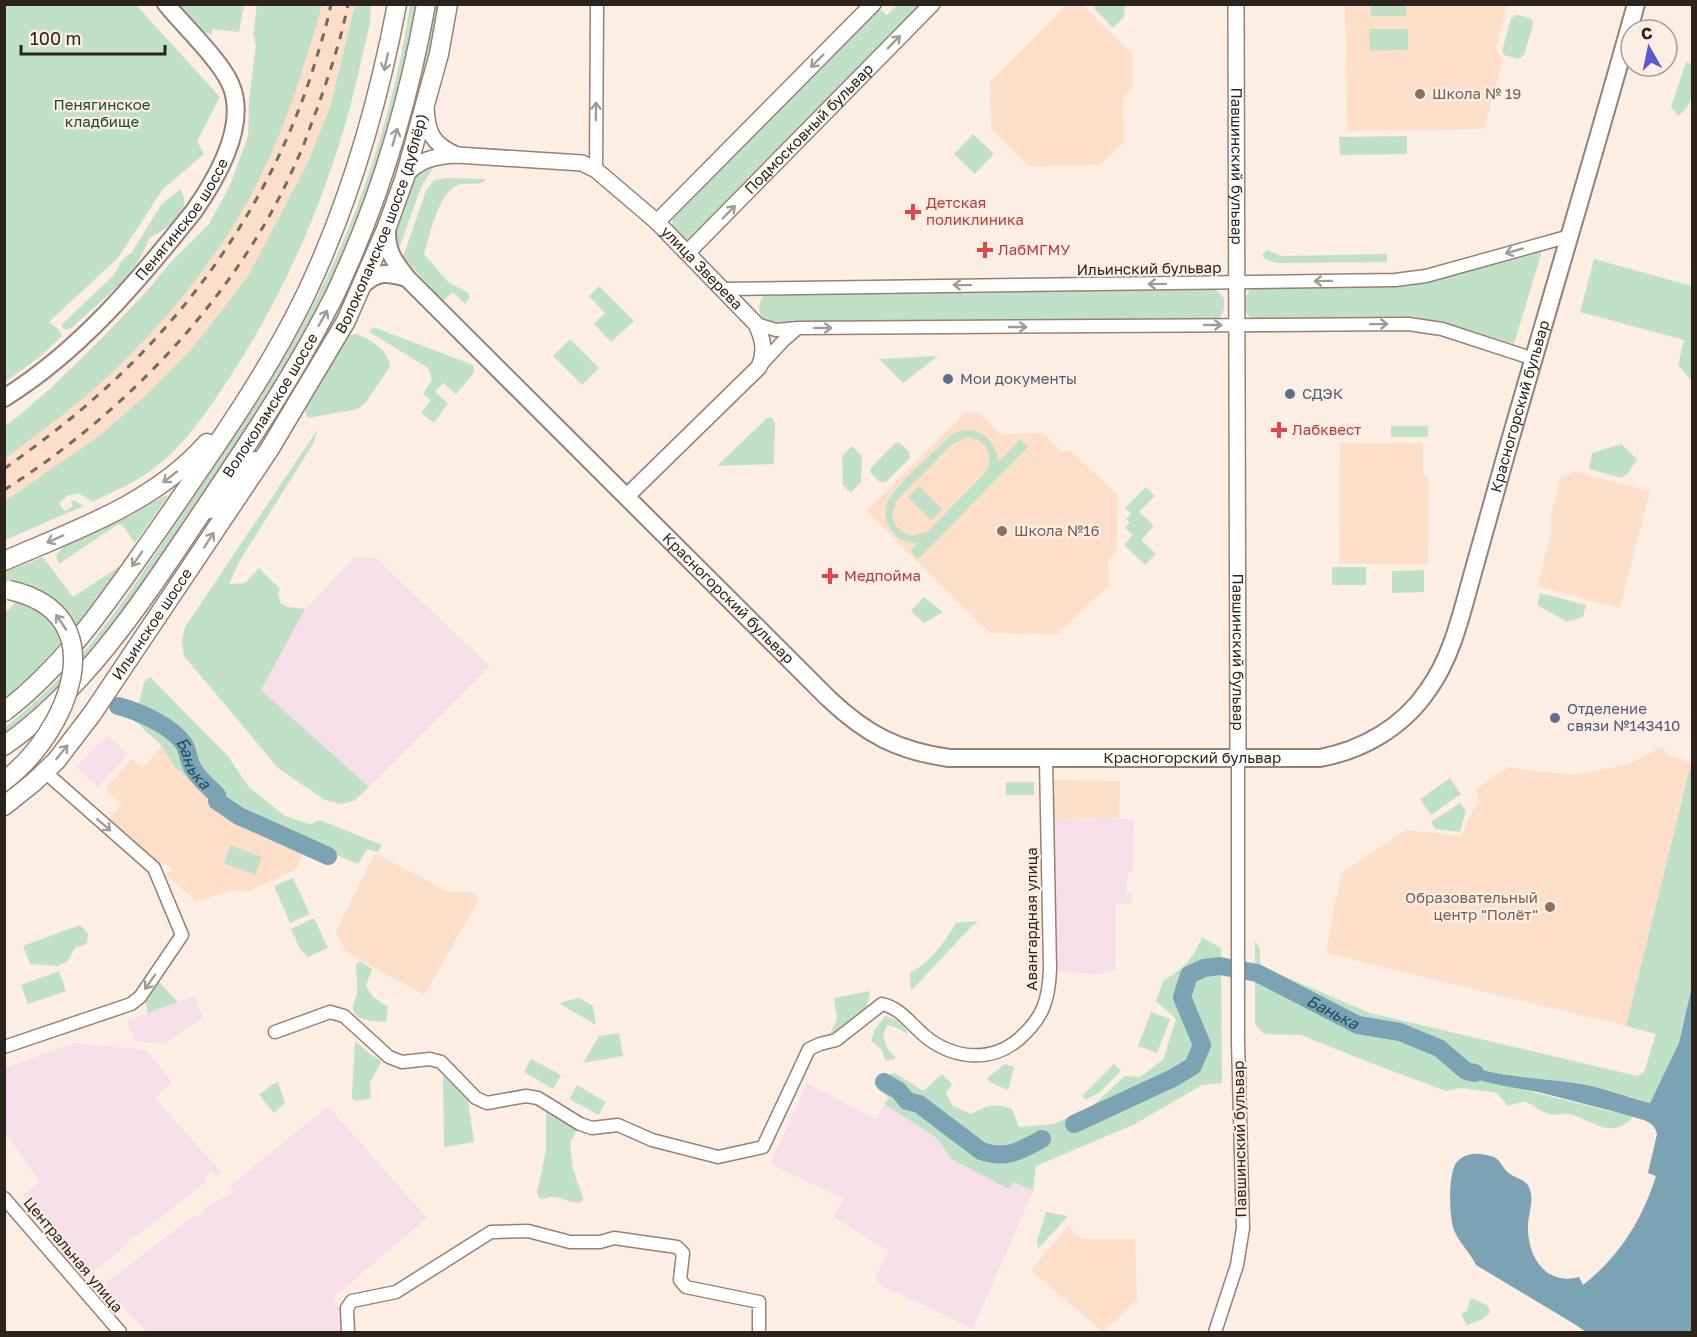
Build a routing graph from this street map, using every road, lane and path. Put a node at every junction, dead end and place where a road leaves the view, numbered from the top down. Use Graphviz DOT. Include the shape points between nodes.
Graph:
graph roads {
  1 [pos="166,4"];
  2 [pos="397,4"];
  3 [pos="426,4"];
  4 [pos="448,4"];
  5 [pos="597,4"];
  6 [pos="873,4"];
  7 [pos="932,4"];
  8 [pos="1236,4"];
  9 [pos="1636,4"];
  10 [pos="426,104"];
  11 [pos="457,155"];
  12 [pos="596,170"];
  13 [pos="405,177"];
  14 [pos="657,222"];
  15 [pos="387,226"];
  16 [pos="1570,236"];
  17 [pos="687,253"];
  18 [pos="407,278"];
  19 [pos="1236,282"];
  20 [pos="363,285"];
  21 [pos="722,289"];
  22 [pos="756,324"];
  23 [pos="1236,326"];
  24 [pos="798,328"];
  25 [pos="1534,359"];
  26 [pos="759,367"];
  27 [pos="253,389"];
  28 [pos="4,398"];
  29 [pos="282,430"];
  30 [pos="627,496"];
  31 [pos="180,545"];
  32 [pos="4,561"];
  33 [pos="7,590"];
  34 [pos="4,712"];
  35 [pos="4,746"];
  36 [pos="1046,759"];
  37 [pos="1238,759"];
  38 [pos="45,772"];
  39 [pos="4,781"];
  40 [pos="4,806"];
  41 [pos="275,1032"];
  42 [pos="4,1047"];
  43 [pos="4,1198"];
  44 [pos="120,1332"];
  45 [pos="348,1332"];
  46 [pos="759,1332"];
  47 [pos="1215,1332"];
  1 -- 28 [label="main road, Пенягинское шоссе" via="231,85 234,117 225,156 194,211 121,297 60,357"];
  2 -- 27 [label="main road, Волоколамское шоссе, one-way" via="383,77 343,208 305,295"];
  31 -- 3 [label="main road, Волоколамское шоссе, one-way" via="256,432 330,305 393,144"];
  4 -- 10 [label="main road, Волоколамское шоссе (дублёр)"];
  12 -- 5 [label="street, one-way"];
  6 -- 14 [label="street, one-way"];
  17 -- 7 [label="street, Подмосковный бульвар, one-way"];
  8 -- 19 [label="street, Павшинский бульвар"];
  9 -- 16 [label="main road, Красногорский бульвар"];
  10 -- 11 [label="street" via="430,135"];
  10 -- 13 [label="main road, Волоколамское шоссе (дублёр)"];
  11 -- 12 [label="street" via="570,161"];
  11 -- 13 [label="street" via="421,162"];
  12 -- 14 [label="street, улица Зверева"];
  13 -- 15 [label="main road, Волоколамское шоссе (дублёр)"];
  14 -- 17 [label="street, улица Зверева"];
  15 -- 18 [label="main road, Красногорский бульвар" via="389,251"];
  15 -- 20 [label="main road, Волоколамское шоссе (дублёр)"];
  16 -- 19 [label="street, Ильинский бульвар, one-way" via="1395,280"];
  16 -- 25 [label="main road, Красногорский бульвар"];
  17 -- 21 [label="street, улица Зверева"];
  18 -- 20 [label="main road" via="379,274"];
  18 -- 30 [label="main road, Красногорский бульвар"];
  19 -- 21 [label="street, Ильинский бульвар, one-way"];
  19 -- 23 [label="street, Павшинский бульвар"];
  20 -- 29 [label="main road, Волоколамское шоссе (дублёр)"];
  21 -- 22 [label="street, улица Зверева"];
  22 -- 24 [label="street" via="776,330"];
  22 -- 26 [label="street, улица Зверева" via="764,346"];
  24 -- 23 [label="street, one-way"];
  23 -- 25 [label="street, one-way" via="1426,325"];
  23 -- 37 [label="street, Павшинский бульвар"];
  24 -- 26 [label="street"];
  25 -- 37 [label="main road, Красногорский бульвар" via="1453,642 1430,689 1396,724 1351,750 1320,758"];
  26 -- 30 [label="street"];
  27 -- 32 [label="main road, one-way" via="204,447 159,486 105,517"];
  27 -- 34 [label="main road, Волоколамское шоссе, one-way" via="89,627 44,678"];
  29 -- 31 [label="main road"];
  38 -- 29 [label="main road, Ильинское шоссе, one-way" via="92,714"];
  30 -- 36 [label="main road, Красногорский бульвар" via="829,699 885,741 949,758"];
  31 -- 35 [label="main road, Волоколамское шоссе" via="105,650 33,724"];
  39 -- 33 [label="main road, one-way, bridge" via="41,744 56,722 73,672 71,640 58,617 38,599"];
  36 -- 37 [label="main road, Красногорский бульвар"];
  36 -- 41 [label="street, Авангардная улица" via="1049,984 1041,1015 1003,1050 969,1056 936,1044 894,1006 882,1004 836,1040 809,1049 763,1147 718,1157 652,1140 618,1125 592,1128 538,1098 526,1096 487,1103 476,1098 441,1062 402,1062 389,1057 344,1016 330,1012"];
  37 -- 47 [label="street, Павшинский бульвар" via="1243,1228 1237,1265"];
  38 -- 40 [label="main road, Ильинское шоссе"];
  38 -- 42 [label="street, one-way" via="154,868 182,935 140,997 131,1004"];
  43 -- 44 [label="street, Центральная улица"];
  45 -- 46 [label="street" via="347,1308 352,1300 396,1292 492,1232 528,1231 570,1242 614,1238 677,1246 683,1253 680,1280 686,1287 759,1302"];
}
